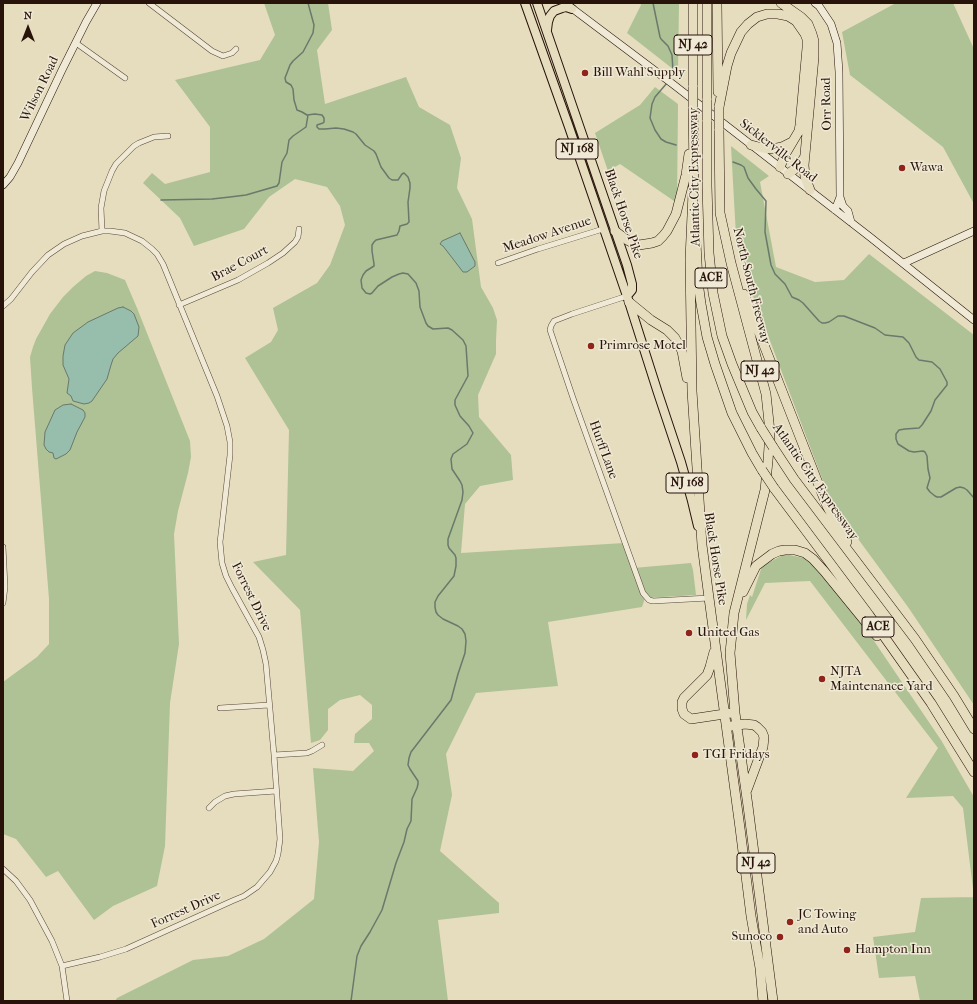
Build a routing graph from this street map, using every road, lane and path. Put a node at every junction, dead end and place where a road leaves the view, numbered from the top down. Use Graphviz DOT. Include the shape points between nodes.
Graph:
graph roads {
  1 [pos="97,3"];
  2 [pos="149,3"];
  3 [pos="525,3"];
  4 [pos="537,3"];
  5 [pos="565,3"];
  6 [pos="693,3"];
  7 [pos="707,3"];
  8 [pos="717,3"];
  9 [pos="780,3"];
  10 [pos="815,3"];
  11 [pos="572,8"];
  12 [pos="547,32"];
  13 [pos="76,43"];
  14 [pos="236,49"];
  15 [pos="125,78"];
  16 [pos="693,107"];
  17 [pos="719,107"];
  18 [pos="579,124"];
  19 [pos="569,127"];
  20 [pos="168,136"];
  21 [pos="793,142"];
  22 [pos="751,145"];
  23 [pos="805,156"];
  24 [pos="780,167"];
  25 [pos="694,171"];
  26 [pos="788,174"];
  27 [pos="3,185"];
  28 [pos="810,190"];
  29 [pos="840,197"];
  30 [pos="605,202"];
  31 [pos="595,205"];
  32 [pos="835,210"];
  33 [pos="851,222"];
  34 [pos="603,228"];
  35 [pos="299,229"];
  36 [pos="616,230"];
  37 [pos="102,231"];
  38 [pos="974,231"];
  39 [pos="498,263"];
  40 [pos="731,263"];
  41 [pos="904,263"];
  42 [pos="628,299"];
  43 [pos="180,305"];
  44 [pos="3,306"];
  45 [pos="974,320"];
  46 [pos="694,426"];
  47 [pos="702,545"];
  48 [pos="3,547"];
  49 [pos="870,579"];
  50 [pos="709,598"];
  51 [pos="3,603"];
  52 [pos="734,613"];
  53 [pos="716,646"];
  54 [pos="931,703"];
  55 [pos="269,705"];
  56 [pos="220,708"];
  57 [pos="735,713"];
  58 [pos="725,714"];
  59 [pos="737,725"];
  60 [pos="727,726"];
  61 [pos="974,729"];
  62 [pos="322,745"];
  63 [pos="274,755"];
  64 [pos="974,772"];
  65 [pos="276,791"];
  66 [pos="746,792"];
  67 [pos="209,808"];
  68 [pos="3,869"];
  69 [pos="62,966"];
  70 [pos="67,1001"];
  71 [pos="763,1001"];
  72 [pos="773,1001"];
  1 -- 13 [label="main road, Wilson Road"];
  2 -- 14 [label="street" via="212,51 222,56"];
  3 -- 19 [label="main road, Black Horse Pike / NJ 168"];
  4 -- 12 [label="main road, Black Horse Pike / NJ 168"];
  5 -- 11 [label="main road, Sicklerville Road"];
  6 -- 16 [label="highway, NJ 42, bridge"];
  7 -- 49 [label="highway, Atlantic City Expressway / ACE, bridge" via="709,253 713,293 722,336 752,412 761,428 794,478"];
  8 -- 17 [label="highway, North-South Freeway / NJ 42"];
  9 -- 23 [label="highway" via="808,24 814,41"];
  10 -- 29 [label="main road, Orr Road" via="820,6 831,24 838,43"];
  11 -- 12 [label="main road" via="554,11 548,22"];
  11 -- 22 [label="main road, Sicklerville Road"];
  12 -- 18 [label="main road, Black Horse Pike / NJ 168"];
  13 -- 15 [label="street"];
  13 -- 27 [label="main road, Wilson Road" via="18,163"];
  16 -- 25 [label="highway, NJ 42"];
  16 -- 36 [label="highway" via="686,175 676,214 667,231 658,241 639,245 633,244"];
  17 -- 21 [label="highway" via="725,73 741,32 757,17 767,14 788,16 796,21 807,39 800,125"];
  17 -- 40 [label="highway, North-South Freeway / NJ 42, bridge" via="720,213"];
  18 -- 19 [label="main road"];
  18 -- 30 [label="main road, Black Horse Pike / NJ 168"];
  19 -- 31 [label="main road, Black Horse Pike / NJ 168"];
  20 -- 37 [label="street" via="154,137 139,143 116,164 104,191 101,208"];
  21 -- 22 [label="highway" via="772,149"];
  21 -- 24 [label="highway"];
  22 -- 24 [label="main road, Sicklerville Road"];
  23 -- 26 [label="highway" via="799,166"];
  23 -- 28 [label="highway" via="804,171"];
  24 -- 26 [label="main road, Sicklerville Road"];
  25 -- 46 [label="highway, NJ 42" via="690,260"];
  25 -- 54 [label="highway, Atlantic City Expressway / ACE, bridge" via="701,304 707,337 732,413 752,453 774,488 870,615"];
  26 -- 28 [label="main road, Sicklerville Road"];
  28 -- 32 [label="main road, Sicklerville Road"];
  29 -- 32 [label="main road, Orr Road"];
  29 -- 33 [label="main road"];
  30 -- 31 [label="main road"];
  30 -- 36 [label="main road, Black Horse Pike / NJ 168"];
  31 -- 34 [label="main road, Black Horse Pike / NJ 168"];
  32 -- 33 [label="main road, Sicklerville Road"];
  33 -- 41 [label="main road, Sicklerville Road"];
  34 -- 39 [label="street, Meadow Avenue"];
  34 -- 42 [label="main road, Black Horse Pike / NJ 168"];
  35 -- 43 [label="street, Brae Court" via="295,242 268,263 238,280"];
  36 -- 42 [label="main road, Black Horse Pike / NJ 168" via="632,284"];
  37 -- 43 [label="street, Forrest Drive" via="125,233 152,249 163,264"];
  37 -- 44 [label="street, Forrest Drive" via="64,244 42,260 12,299"];
  38 -- 41 [label="main road"];
  40 -- 49 [label="highway" via="827,506"];
  40 -- 52 [label="highway, North-South Freeway / NJ 42" via="766,394 770,432 765,490"];
  41 -- 45 [label="main road, Sicklerville Road"];
  42 -- 46 [label="highway" via="651,320 667,330 682,351"];
  42 -- 47 [label="main road, Black Horse Pike / NJ 168" via="681,462"];
  42 -- 50 [label="street, Hurff Lane" via="572,314 554,322 550,330 643,593 649,600 654,601"];
  43 -- 55 [label="street, Forrest Drive" via="227,426 230,455 220,542 222,563 229,583 261,644 265,657"];
  46 -- 47 [label="highway, NJ 42"];
  47 -- 50 [label="highway, Black Horse Pike / NJ 42"];
  48 -- 51 [label="street"];
  49 -- 61 [label="highway, Atlantic City Expressway / ACE" via="915,639"];
  50 -- 53 [label="highway, Black Horse Pike / NJ 42"];
  52 -- 54 [label="highway" via="751,574 764,559 779,551 794,550 805,553 824,571"];
  52 -- 57 [label="highway, North-South Freeway / NJ 42" via="730,653"];
  53 -- 58 [label="highway, Black Horse Pike / NJ 42"];
  53 -- 58 [label="highway" via="707,674 684,698 682,709 691,719"];
  54 -- 64 [label="highway, Atlantic City Expressway / ACE"];
  55 -- 56 [label="street"];
  55 -- 63 [label="street, Forrest Drive"];
  57 -- 58 [label="highway"];
  57 -- 59 [label="highway, NJ 42"];
  58 -- 60 [label="highway, Black Horse Pike / NJ 42"];
  59 -- 60 [label="highway"];
  59 -- 66 [label="highway, NJ 42"];
  59 -- 66 [label="highway" via="754,725 764,737 763,747"];
  60 -- 71 [label="highway, Black Horse Pike / NJ 42"];
  62 -- 63 [label="street" via="308,753"];
  63 -- 65 [label="street, Forrest Drive"];
  65 -- 67 [label="street" via="225,796"];
  65 -- 69 [label="street, Forrest Drive" via="280,839 278,854 270,872 257,887 244,896 126,949"];
  66 -- 72 [label="highway, NJ 42"];
  68 -- 69 [label="street" via="30,900"];
  69 -- 70 [label="street"];
}
